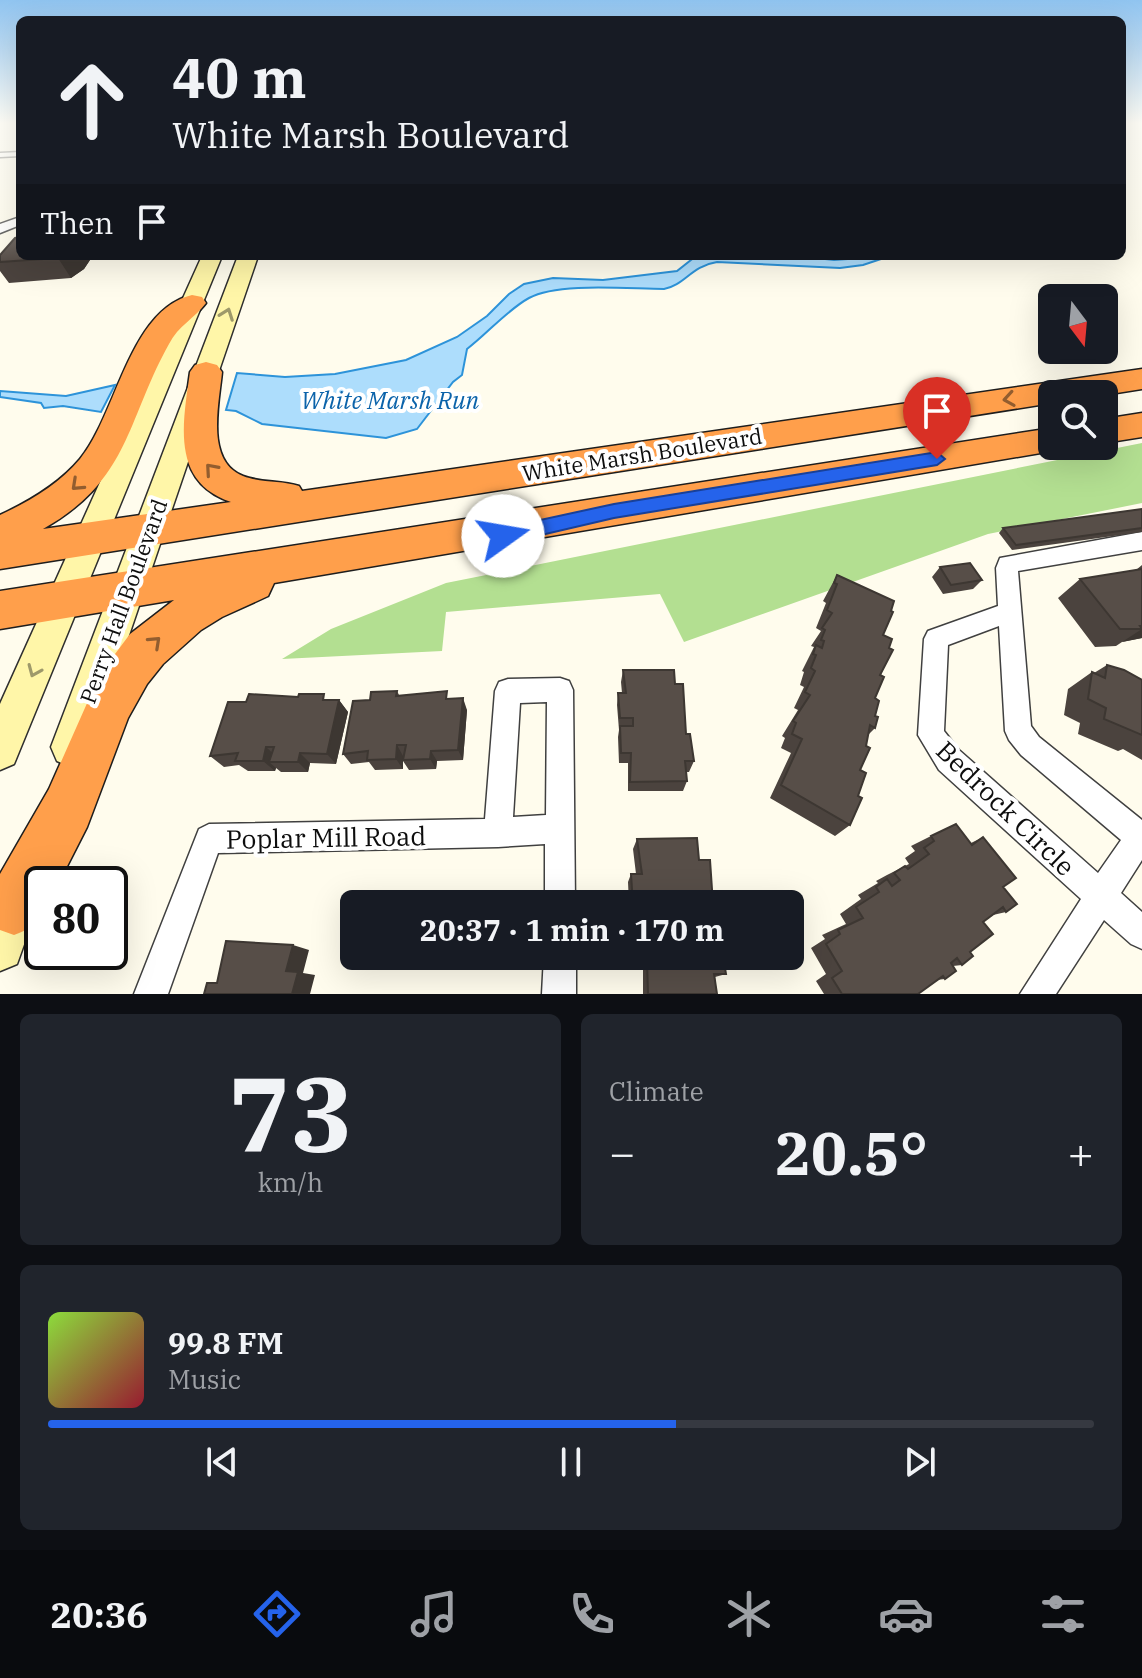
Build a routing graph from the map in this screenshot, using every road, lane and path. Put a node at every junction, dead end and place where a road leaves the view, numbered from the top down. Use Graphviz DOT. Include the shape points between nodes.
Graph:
graph roads {
  1 [pos="210,260"];
  2 [pos="247,260"];
  3 [pos="192,303"];
  4 [pos="206,372"];
  5 [pos="1142,379"];
  6 [pos="1142,425"];
  7 [pos="1118,429"];
  8 [pos="725,441"];
  9 [pos="1038,442"];
  10 [pos="614,511"];
  11 [pos="148,530"];
  12 [pos="0,532"];
  13 [pos="91,538"];
  14 [pos="1142,541"];
  15 [pos="0,552"];
  16 [pos="127,589"];
  17 [pos="65,600"];
  18 [pos="0,610"];
  19 [pos="1009,612"];
  20 [pos="0,750"];
  21 [pos="559,828"];
  22 [pos="498,833"];
  23 [pos="1141,838"];
  24 [pos="560,890"];
  25 [pos="1101,897"];
  26 [pos="7,927"];
  27 [pos="1142,933"];
  28 [pos="560,970"];
  29 [pos="151,994"];
  30 [pos="559,994"];
  31 [pos="1037,994"];
  1 -- 3 [label="main road"];
  4 -- 2 [label="main road, Perry Hall Boulevard, one-way"];
  3 -- 12 [label="highway, one-way" via="169,322 158,340 90,473 51,505"];
  3 -- 13 [label="main road"];
  8 -- 4 [label="highway, one-way" via="269,496 229,486 202,459"];
  4 -- 11 [label="main road, Perry Hall Boulevard"];
  5 -- 8 [label="highway, White Marsh Boulevard, one-way"];
  6 -- 7 [label="highway"];
  8 -- 11 [label="highway, White Marsh Boulevard"];
  9 -- 10 [label="highway"];
  10 -- 16 [label="highway"];
  26 -- 10 [label="highway, one-way" via="64,817 116,692 149,646 188,614 257,582 448,549"];
  11 -- 13 [label="highway, White Marsh Boulevard"];
  11 -- 16 [label="main road, Perry Hall Boulevard"];
  13 -- 15 [label="highway, White Marsh Boulevard"];
  13 -- 17 [label="main road"];
  14 -- 19 [label="street" via="1008,564"];
  16 -- 17 [label="highway"];
  16 -- 26 [label="main road, Perry Hall Boulevard"];
  17 -- 18 [label="highway"];
  17 -- 20 [label="main road, one-way"];
  19 -- 23 [label="street" via="1018,731"];
  19 -- 25 [label="street, Bedrock Circle" via="936,639 933,742"];
  21 -- 22 [label="street, Poplar Mill Road"];
  21 -- 22 [label="street" via="560,690 508,691"];
  21 -- 24 [label="street"];
  22 -- 29 [label="street, Poplar Mill Road" via="209,839"];
  23 -- 25 [label="street"];
  25 -- 27 [label="street, Bedrock Circle"];
  25 -- 31 [label="street"];
  28 -- 30 [label="street"];
}
